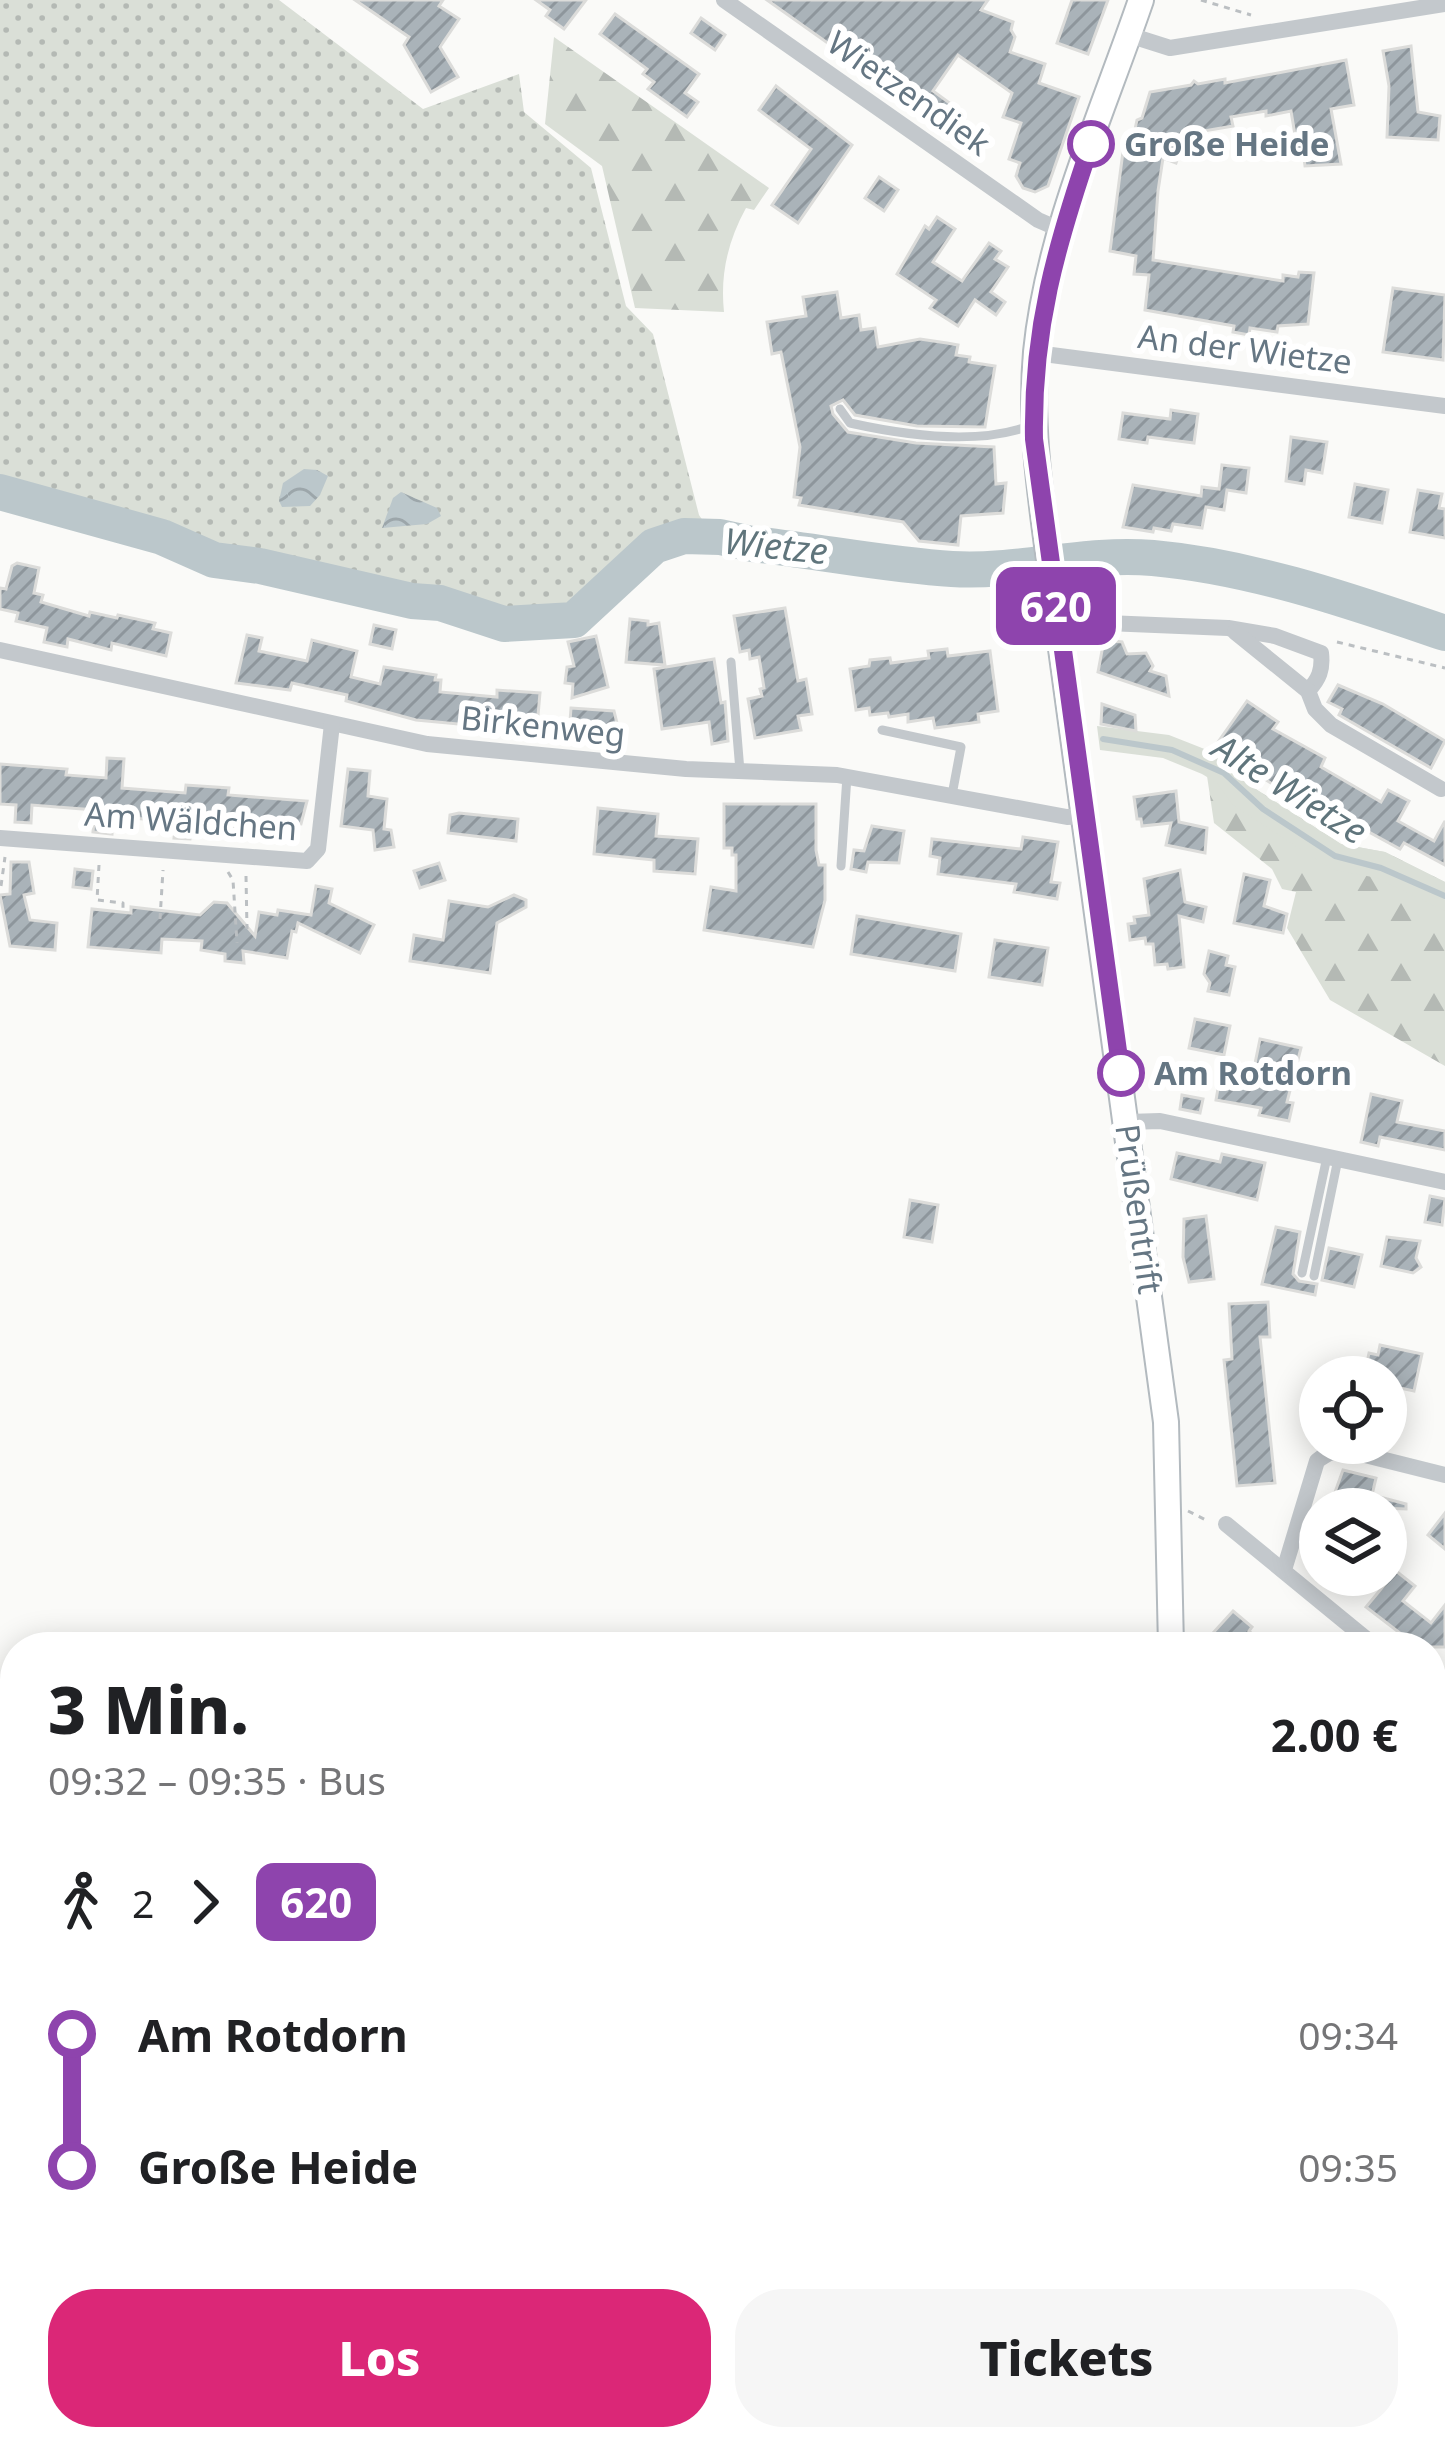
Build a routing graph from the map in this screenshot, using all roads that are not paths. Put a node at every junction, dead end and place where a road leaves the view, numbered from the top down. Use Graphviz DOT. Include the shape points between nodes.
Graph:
graph roads {
  1 [pos="724,0"];
  2 [pos="1142,0"];
  3 [pos="1445,4"];
  4 [pos="1129,35"];
  5 [pos="1061,230"];
  6 [pos="1036,352"];
  7 [pos="1445,406"];
  8 [pos="840,409"];
  9 [pos="1034,424"];
  10 [pos="1058,621"];
  11 [pos="1228,628"];
  12 [pos="0,650"];
  13 [pos="731,662"];
  14 [pos="1308,691"];
  15 [pos="332,724"];
  16 [pos="882,730"];
  17 [pos="740,771"];
  18 [pos="847,776"];
  19 [pos="1441,789"];
  20 [pos="952,795"];
  21 [pos="1085,815"];
  22 [pos="6,838"];
  23 [pos="842,866"];
  24 [pos="1128,1123"];
  25 [pos="1333,1158"];
  26 [pos="1445,1182"];
  27 [pos="1308,1275"];
  28 [pos="1315,1464"];
  29 [pos="1401,1464"];
  30 [pos="1445,1475"];
  31 [pos="1226,1525"];
  32 [pos="1284,1570"];
  33 [pos="1171,1632"];
  34 [pos="1358,1632"];
  1 -- 5 [label="street, Wietzendiek"];
  2 -- 4 [label="main road, Prüßentrift"];
  3 -- 4 [label="street" via="1170,48"];
  4 -- 5 [label="main road, Prüßentrift"];
  5 -- 6 [label="main road, Prüßentrift"];
  6 -- 7 [label="street, An der Wietze"];
  6 -- 9 [label="main road, Prüßentrift"];
  8 -- 9 [label="lane" via="850,423 910,436 1010,433"];
  9 -- 10 [label="main road, Prüßentrift"];
  10 -- 11 [label="street"];
  10 -- 21 [label="main road, Prüßentrift"];
  11 -- 14 [label="street"];
  11 -- 14 [label="street" via="1321,653"];
  12 -- 15 [label="street, Birkenweg"];
  13 -- 17 [label="lane"];
  14 -- 19 [label="street" via="1331,725"];
  15 -- 17 [label="street, Birkenweg" via="493,753"];
  15 -- 22 [label="street, Am Wäldchen" via="314,857 307,861"];
  16 -- 20 [label="lane" via="961,748"];
  17 -- 18 [label="street, Birkenweg"];
  18 -- 20 [label="street, Birkenweg"];
  18 -- 23 [label="lane"];
  20 -- 21 [label="street, Birkenweg"];
  21 -- 24 [label="main road, Prüßentrift"];
  24 -- 25 [label="street" via="1160,1121"];
  24 -- 33 [label="main road, Prüßentrift" via="1166,1423"];
  25 -- 26 [label="street"];
  25 -- 27 [label="lane"];
  28 -- 32 [label="street"];
  29 -- 30 [label="street"];
  31 -- 32 [label="street"];
  32 -- 34 [label="street"];
}
